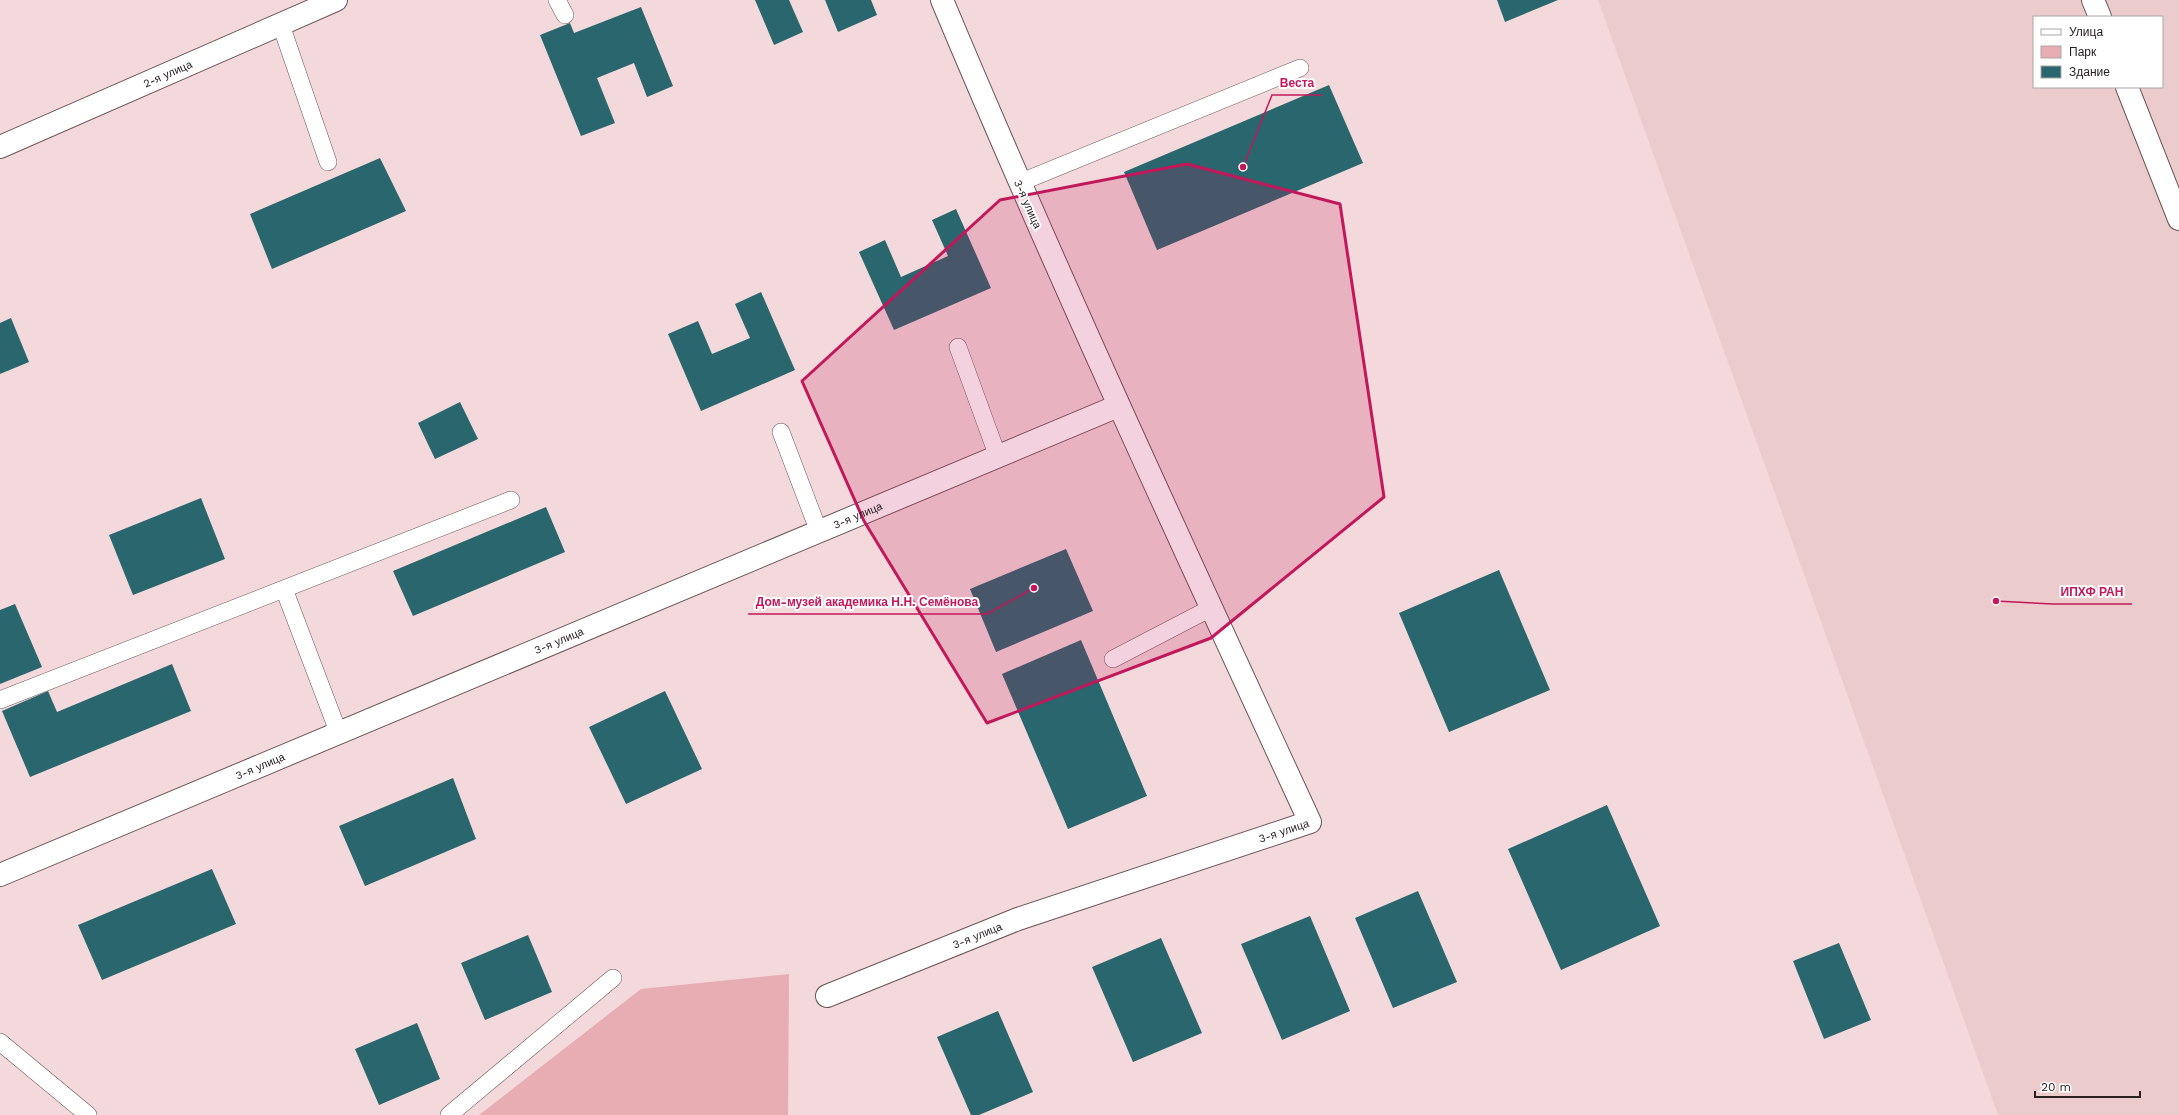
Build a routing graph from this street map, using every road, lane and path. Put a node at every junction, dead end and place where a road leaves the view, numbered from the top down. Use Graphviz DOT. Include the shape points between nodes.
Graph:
graph roads {
  1 [pos="336,0"];
  2 [pos="557,0"];
  3 [pos="942,0"];
  4 [pos="2093,0"];
  5 [pos="565,15"];
  6 [pos="2100,16"];
  7 [pos="281,25"];
  8 [pos="1300,68"];
  9 [pos="2127,88"];
  10 [pos="0,147"];
  11 [pos="328,162"];
  12 [pos="1019,183"];
  13 [pos="2179,219"];
  14 [pos="958,347"];
  15 [pos="1118,406"];
  16 [pos="781,432"];
  17 [pos="998,456"];
  18 [pos="511,500"];
  19 [pos="819,532"];
  20 [pos="284,589"];
  21 [pos="1212,608"];
  22 [pos="1113,659"];
  23 [pos="0,700"];
  24 [pos="339,734"];
  25 [pos="0,875"];
  26 [pos="613,978"];
  27 [pos="827,996"];
  28 [pos="0,1042"];
  29 [pos="88,1115"];
  30 [pos="449,1115"];
  1 -- 7 [label="street, 2-я улица"];
  2 -- 5 [label="lane"];
  3 -- 12 [label="street, 3-я улица"];
  4 -- 6 [label="street"];
  7 -- 10 [label="street, 2-я улица"];
  7 -- 11 [label="lane"];
  8 -- 12 [label="lane"];
  9 -- 13 [label="street"];
  12 -- 15 [label="street, 3-я улица"];
  14 -- 17 [label="lane"];
  15 -- 17 [label="street, 3-я улица"];
  15 -- 21 [label="street, 3-я улица"];
  16 -- 19 [label="lane"];
  17 -- 19 [label="street, 3-я улица"];
  18 -- 20 [label="lane"];
  19 -- 24 [label="street, 3-я улица"];
  20 -- 23 [label="lane"];
  20 -- 24 [label="lane"];
  21 -- 22 [label="lane"];
  21 -- 27 [label="street, 3-я улица" via="1310,822 1018,919"];
  24 -- 25 [label="street, 3-я улица"];
  26 -- 30 [label="lane"];
  28 -- 29 [label="lane"];
}
